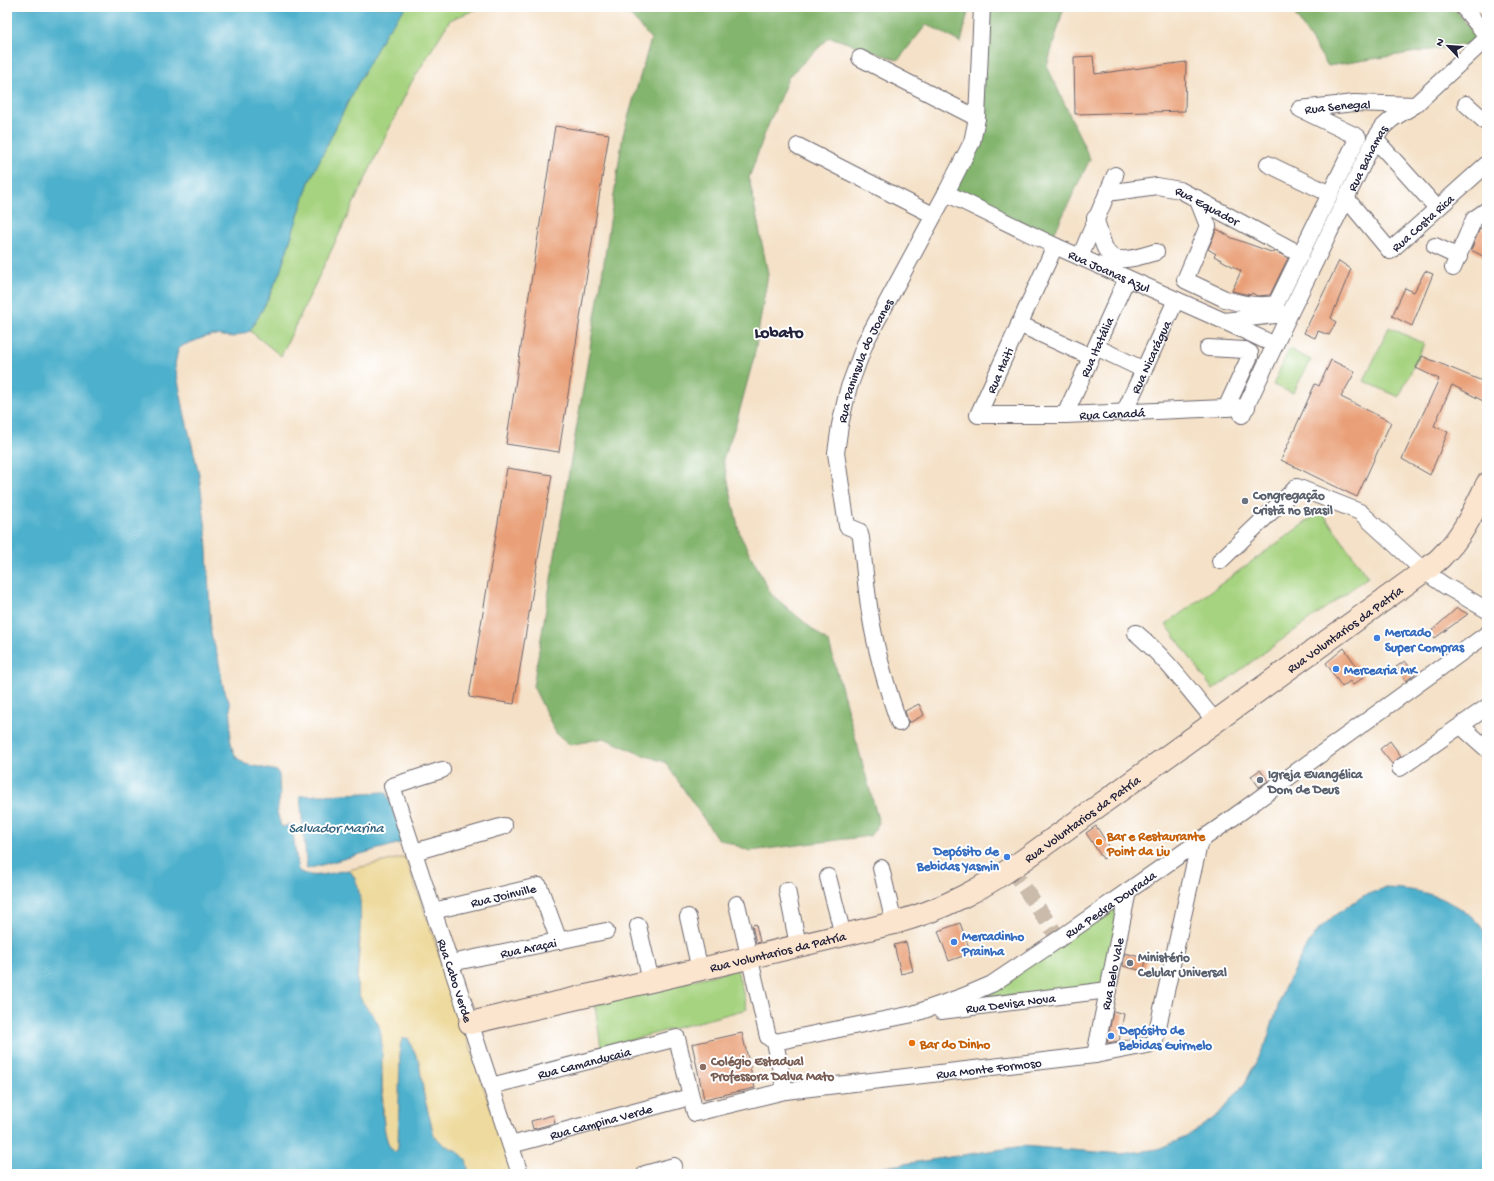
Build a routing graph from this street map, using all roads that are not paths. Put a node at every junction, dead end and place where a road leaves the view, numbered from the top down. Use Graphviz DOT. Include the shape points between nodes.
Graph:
graph roads {
  1 [pos="982,7"];
  2 [pos="1463,7"];
  3 [pos="1487,37"];
  4 [pos="860,58"];
  5 [pos="1466,104"];
  6 [pos="1415,105"];
  7 [pos="977,118"];
  8 [pos="1487,123"];
  9 [pos="1358,137"];
  10 [pos="1375,139"];
  11 [pos="798,146"];
  12 [pos="1268,164"];
  13 [pos="1487,164"];
  14 [pos="1115,175"];
  15 [pos="946,193"];
  16 [pos="1107,193"];
  17 [pos="1330,194"];
  18 [pos="1197,198"];
  19 [pos="1346,198"];
  20 [pos="1437,208"];
  21 [pos="1487,210"];
  22 [pos="933,215"];
  23 [pos="1095,218"];
  24 [pos="1054,246"];
  25 [pos="1435,246"];
  26 [pos="1156,252"];
  27 [pos="1300,254"];
  28 [pos="1080,257"];
  29 [pos="1127,278"];
  30 [pos="1176,300"];
  31 [pos="1290,313"];
  32 [pos="1224,321"];
  33 [pos="1019,324"];
  34 [pos="1275,345"];
  35 [pos="1208,348"];
  36 [pos="1094,352"];
  37 [pos="1144,370"];
  38 [pos="1226,408"];
  39 [pos="1244,411"];
  40 [pos="1124,413"];
  41 [pos="978,415"];
  42 [pos="1065,415"];
  43 [pos="1487,484"];
  44 [pos="1220,561"];
  45 [pos="1424,572"];
  46 [pos="1487,610"];
  47 [pos="1136,633"];
  48 [pos="1487,634"];
  49 [pos="1487,707"];
  50 [pos="1215,721"];
  51 [pos="899,723"];
  52 [pos="1461,726"];
  53 [pos="1487,749"];
  54 [pos="1400,768"];
  55 [pos="442,770"];
  56 [pos="504,826"];
  57 [pos="1200,840"];
  58 [pos="414,852"];
  59 [pos="881,868"];
  60 [pos="828,877"];
  61 [pos="786,890"];
  62 [pos="1128,891"];
  63 [pos="736,904"];
  64 [pos="433,911"];
  65 [pos="688,917"];
  66 [pos="894,923"];
  67 [pos="638,926"];
  68 [pos="606,931"];
  69 [pos="843,935"];
  70 [pos="559,941"];
  71 [pos="798,945"];
  72 [pos="749,958"];
  73 [pos="451,964"];
  74 [pos="700,970"];
  75 [pos="651,981"];
  76 [pos="1108,990"];
  77 [pos="913,1014"];
  78 [pos="470,1023"];
  79 [pos="678,1038"];
  80 [pos="775,1042"];
  81 [pos="1095,1055"];
  82 [pos="491,1086"];
  83 [pos="785,1091"];
  84 [pos="690,1097"];
  85 [pos="511,1145"];
  86 [pos="674,1166"];
  87 [pos="520,1174"];
  88 [pos="645,1174"];
  1 -- 7 [label="street, Rua Paninsula do Joanes"];
  2 -- 3 [label="street"];
  3 -- 6 [label="street, Rua Bahamas"];
  4 -- 7 [label="street"];
  5 -- 8 [label="street"];
  6 -- 9 [label="street, Rua Senegal" via="1354,103 1300,109"];
  6 -- 10 [label="street, Rua Bahamas" via="1392,119"];
  7 -- 15 [label="street, Rua Paninsula do Joanes" via="972,142"];
  9 -- 17 [label="street, Rua Bahamas"];
  10 -- 19 [label="street, Rua Bahamas"];
  10 -- 20 [label="street"];
  11 -- 22 [label="street"];
  12 -- 17 [label="street"];
  13 -- 20 [label="street, Rua Costa Rica"];
  14 -- 16 [label="street"];
  15 -- 22 [label="street, Rua Paninsula do Joanes"];
  15 -- 24 [label="street, Rua Joanas Azul"];
  16 -- 18 [label="street, Rua Equador" via="1157,186 1180,190"];
  16 -- 23 [label="street"];
  17 -- 27 [label="street, Rua Bahamas"];
  18 -- 27 [label="street, Rua Equador"];
  18 -- 27 [label="street, Rua Bahamas" via="1208,226 1207,233 1185,280 1232,301 1276,304"];
  19 -- 20 [label="street, Rua Costa Rica" via="1390,251"];
  19 -- 31 [label="street, Rua Bahamas"];
  21 -- 25 [label="street" via="1474,219 1456,263"];
  22 -- 51 [label="street, Rua Paninsula do Joanes" via="866,341 848,390 836,453 847,526 859,531 861,538 874,634 886,686"];
  23 -- 26 [label="street" via="1105,250 1113,258 1128,259"];
  23 -- 28 [label="street"];
  24 -- 28 [label="street, Rua Joanas Azul"];
  24 -- 33 [label="street, Rua Haiti"];
  28 -- 29 [label="street, Rua Joanas Azul"];
  29 -- 30 [label="street, Rua Joanas Azul"];
  29 -- 36 [label="street, Rua Itatália"];
  30 -- 32 [label="street, Rua Joanas Azul"];
  30 -- 37 [label="street, Rua Nicarágua"];
  31 -- 32 [label="street"];
  31 -- 34 [label="street, Rua Bahamas"];
  32 -- 34 [label="street, Rua Joanas Azul"];
  33 -- 36 [label="street"];
  33 -- 41 [label="street, Rua Haiti"];
  34 -- 39 [label="street, Rua Bahamas"];
  35 -- 38 [label="street" via="1245,350 1250,353"];
  36 -- 37 [label="street"];
  36 -- 42 [label="street, Rua Itatália"];
  37 -- 40 [label="street, Rua Nicarágua"];
  38 -- 39 [label="street, Rua Canadá"];
  38 -- 40 [label="street, Rua Canadá"];
  40 -- 42 [label="street, Rua Canadá"];
  41 -- 42 [label="street, Rua Canadá"];
  43 -- 45 [label="street, Rua Voluntarios da Patría" via="1455,541 1444,555"];
  44 -- 45 [label="street" via="1297,487 1360,512"];
  45 -- 46 [label="street"];
  45 -- 50 [label="street, Rua Voluntarios da Patría"];
  47 -- 50 [label="street" via="1154,650"];
  48 -- 57 [label="street, Rua Pedra Dourada"];
  49 -- 52 [label="street"];
  50 -- 66 [label="street, Rua Voluntarios da Patría" via="984,886 941,908"];
  52 -- 53 [label="street"];
  52 -- 54 [label="street"];
  55 -- 58 [label="street, Rua Cabo Verde" via="392,786"];
  56 -- 58 [label="street"];
  57 -- 62 [label="street, Rua Pedra Dourada"];
  57 -- 81 [label="street, Rua Monte Formoso" via="1154,1042"];
  58 -- 64 [label="street, Rua Cabo Verde"];
  59 -- 66 [label="street"];
  60 -- 69 [label="street"];
  61 -- 71 [label="street"];
  62 -- 76 [label="street, Rua Belo Vale"];
  62 -- 77 [label="street, Rua Pedra Dourada" via="992,984"];
  63 -- 72 [label="street"];
  64 -- 70 [label="street, Rua Joinville" via="539,886"];
  64 -- 73 [label="street, Rua Cabo Verde"];
  65 -- 74 [label="street"];
  66 -- 69 [label="street, Rua Voluntarios da Patría"];
  67 -- 75 [label="street"];
  68 -- 70 [label="street, Rua Araçai"];
  69 -- 71 [label="street, Rua Voluntarios da Patría"];
  70 -- 73 [label="street, Rua Araçai"];
  71 -- 72 [label="street, Rua Voluntarios da Patría"];
  72 -- 74 [label="street, Rua Voluntarios da Patría"];
  72 -- 80 [label="street" via="768,1037"];
  73 -- 78 [label="street, Rua Cabo Verde"];
  74 -- 75 [label="street, Rua Voluntarios da Patría"];
  75 -- 78 [label="street, Rua Voluntarios da Patría"];
  76 -- 77 [label="street, Rua Devisa Nova"];
  76 -- 81 [label="street, Rua Belo Vale"];
  77 -- 80 [label="street, Rua Pedra Dourada"];
  78 -- 82 [label="street, Rua Cabo Verde"];
  79 -- 82 [label="street, Rua Camanducaia"];
  79 -- 84 [label="street, Rua Monte Formoso"];
  80 -- 83 [label="street"];
  81 -- 83 [label="street, Rua Monte Formoso"];
  82 -- 85 [label="street, Rua Cabo Verde"];
  83 -- 84 [label="street, Rua Monte Formoso" via="695,1114"];
  84 -- 85 [label="street, Rua Campina Verde"];
  85 -- 87 [label="street, Rua Cabo Verde"];
  86 -- 88 [label="street"];
}
